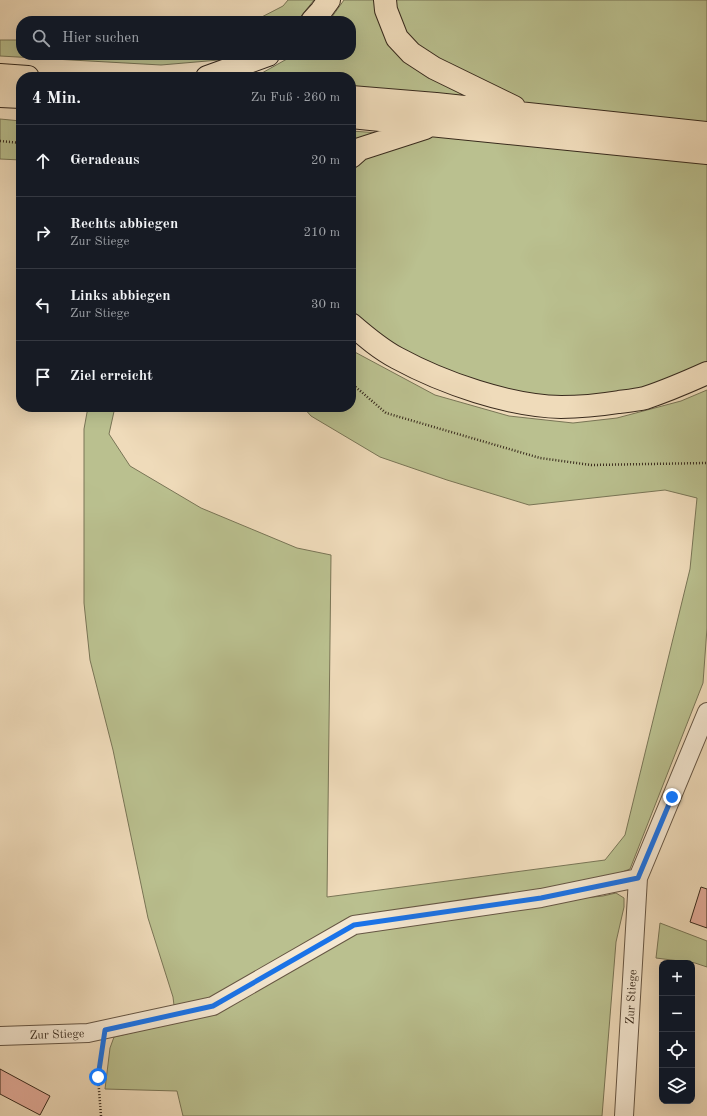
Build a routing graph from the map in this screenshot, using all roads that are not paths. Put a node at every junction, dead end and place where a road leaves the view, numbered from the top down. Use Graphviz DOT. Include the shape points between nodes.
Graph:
graph roads {
  1 [pos="329,0"];
  2 [pos="385,0"];
  3 [pos="316,16"];
  4 [pos="254,60"];
  5 [pos="221,72"];
  6 [pos="0,75"];
  7 [pos="16,76"];
  8 [pos="0,96"];
  9 [pos="16,97"];
  10 [pos="356,97"];
  11 [pos="528,114"];
  12 [pos="356,117"];
  13 [pos="433,125"];
  14 [pos="707,133"];
  15 [pos="356,153"];
  16 [pos="707,153"];
  17 [pos="356,328"];
  18 [pos="707,373"];
  19 [pos="707,712"];
  20 [pos="638,878"];
  21 [pos="0,1036"];
  22 [pos="624,1116"];
  1 -- 3 [label="highway"];
  2 -- 11 [label="highway" via="386,10 397,38 411,53 434,68"];
  4 -- 5 [label="highway"];
  6 -- 7 [label="highway"];
  8 -- 9 [label="highway"];
  10 -- 11 [label="highway"];
  11 -- 14 [label="highway"];
  12 -- 13 [label="highway"];
  13 -- 15 [label="highway"];
  13 -- 16 [label="highway"];
  17 -- 18 [label="highway" via="397,358 428,373 478,392 524,403 561,407 603,405 644,398"];
  19 -- 20 [label="street, Zur Stiege"];
  20 -- 21 [label="street, Zur Stiege" via="541,898 354,925 213,1006 88,1033"];
  20 -- 22 [label="street, Zur Stiege"];
}
